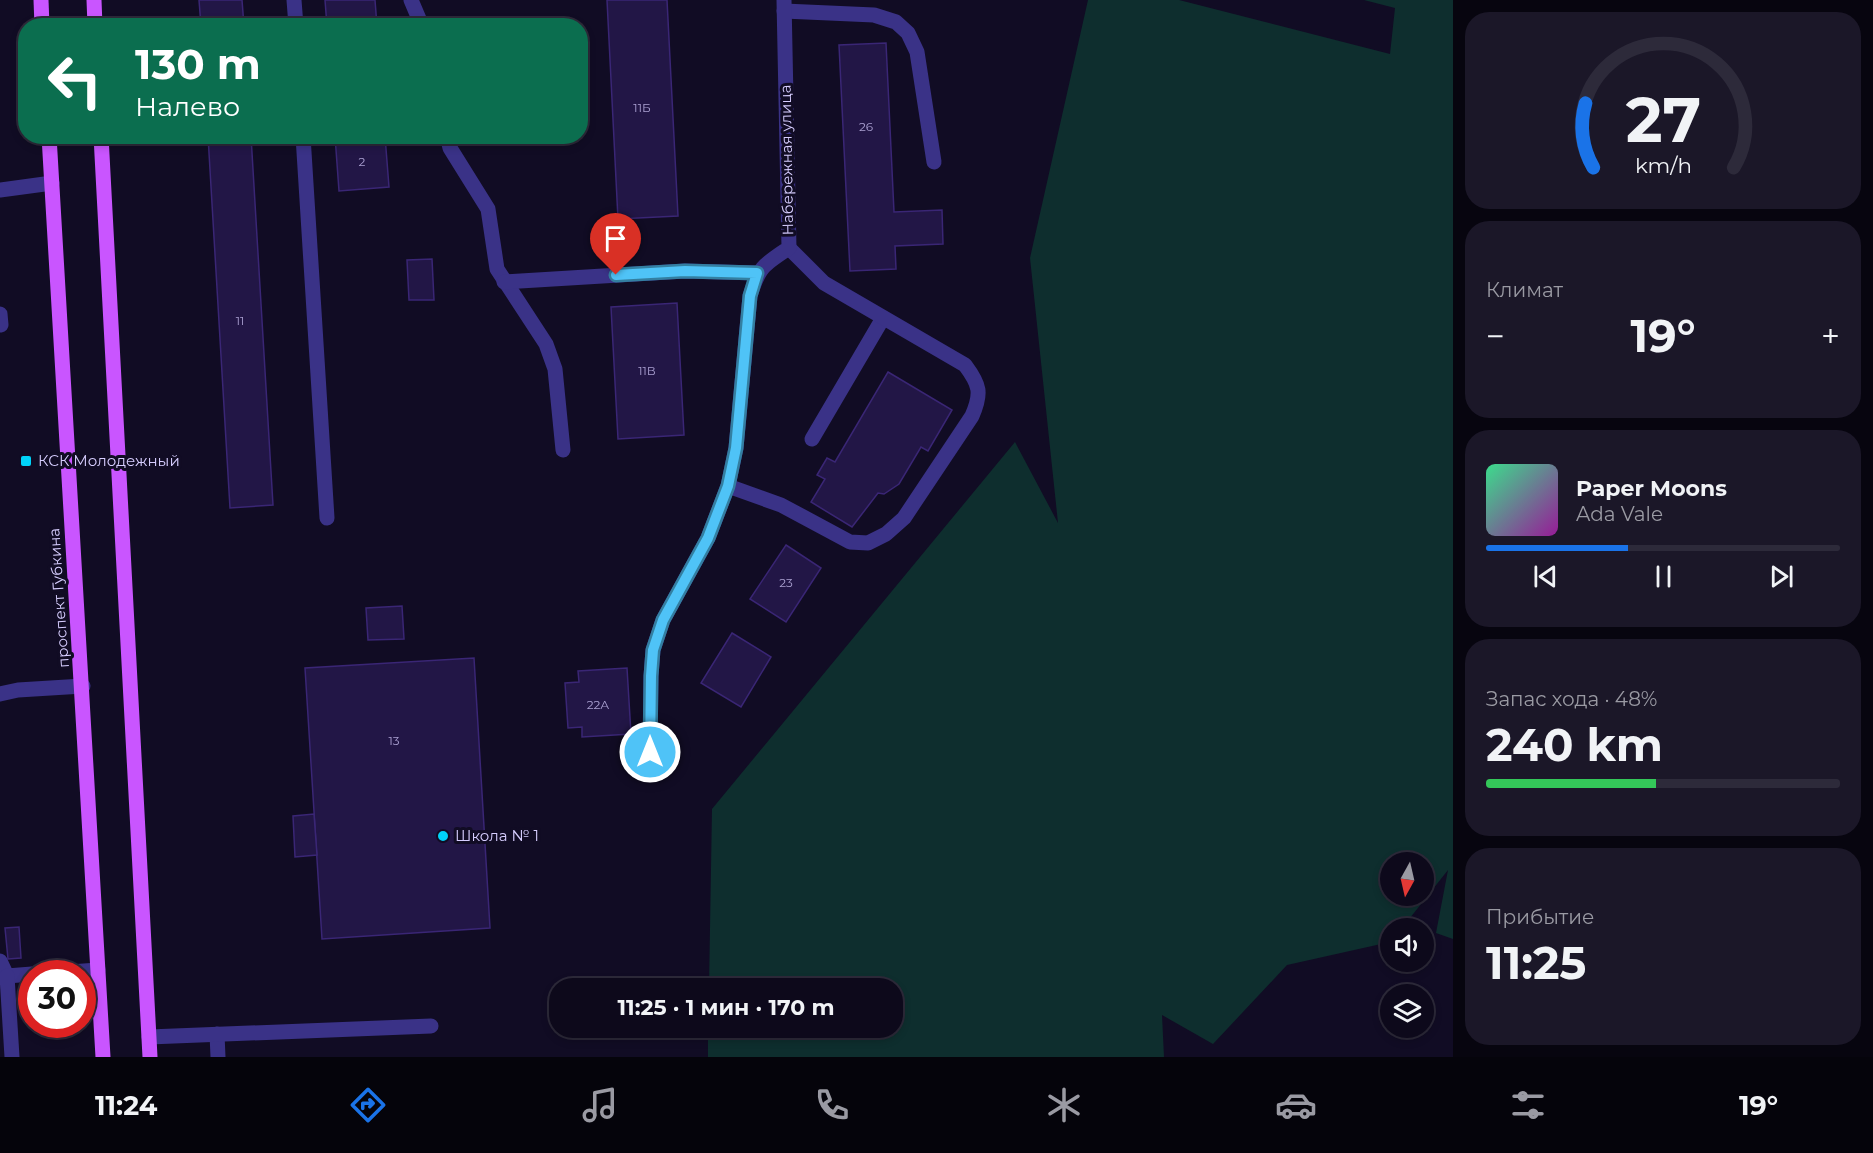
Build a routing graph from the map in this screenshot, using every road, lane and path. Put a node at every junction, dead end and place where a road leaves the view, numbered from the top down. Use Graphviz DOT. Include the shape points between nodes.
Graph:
graph roads {
  1 [pos="40,0"];
  2 [pos="94,0"];
  3 [pos="294,0"];
  4 [pos="411,0"];
  5 [pos="784,5"];
  6 [pos="41,18"];
  7 [pos="95,18"];
  8 [pos="295,18"];
  9 [pos="419,18"];
  10 [pos="50,144"];
  11 [pos="101,144"];
  12 [pos="304,144"];
  13 [pos="449,144"];
  14 [pos="934,162"];
  15 [pos="52,183"];
  16 [pos="0,190"];
  17 [pos="789,249"];
  18 [pos="757,273"];
  19 [pos="504,282"];
  20 [pos="0,314"];
  21 [pos="883,318"];
  22 [pos="1,325"];
  23 [pos="813,439"];
  24 [pos="563,450"];
  25 [pos="728,486"];
  26 [pos="327,518"];
  27 [pos="83,686"];
  28 [pos="0,694"];
  29 [pos="650,752"];
  30 [pos="0,961"];
  31 [pos="98,970"];
  32 [pos="18,975"];
  33 [pos="7,976"];
  34 [pos="431,1026"];
  35 [pos="217,1034"];
  36 [pos="148,1037"];
  37 [pos="12,1057"];
  38 [pos="104,1057"];
  39 [pos="150,1057"];
  40 [pos="218,1057"];
  1 -- 6 [label="main road"];
  2 -- 7 [label="main road"];
  3 -- 8 [label="street"];
  4 -- 9 [label="street"];
  5 -- 14 [label="street" via="874,15 896,22 908,33 917,52"];
  5 -- 17 [label="street, Набережная улица"];
  10 -- 15 [label="main road, проспект Губкина"];
  11 -- 36 [label="main road"];
  12 -- 26 [label="street"];
  13 -- 19 [label="street" via="488,209 497,269"];
  15 -- 16 [label="street"];
  15 -- 27 [label="main road, проспект Губкина"];
  17 -- 18 [label="street, Набережная улица"];
  17 -- 21 [label="street" via="824,283"];
  18 -- 19 [label="street" via="685,271"];
  18 -- 25 [label="street" via="750,296 736,448"];
  19 -- 24 [label="street" via="546,344 555,369"];
  20 -- 22 [label="street"];
  21 -- 23 [label="street"];
  21 -- 25 [label="street" via="965,365 977,381 979,399 972,416 904,518 868,543 850,542 781,505"];
  25 -- 29 [label="street" via="708,538 663,620 653,650"];
  27 -- 28 [label="street"];
  27 -- 31 [label="main road, проспект Губкина"];
  30 -- 33 [label="street"];
  31 -- 38 [label="main road, проспект Губкина"];
  32 -- 33 [label="street"];
  33 -- 37 [label="street"];
  34 -- 35 [label="street"];
  35 -- 36 [label="street"];
  35 -- 40 [label="street"];
  36 -- 39 [label="main road"];
}
